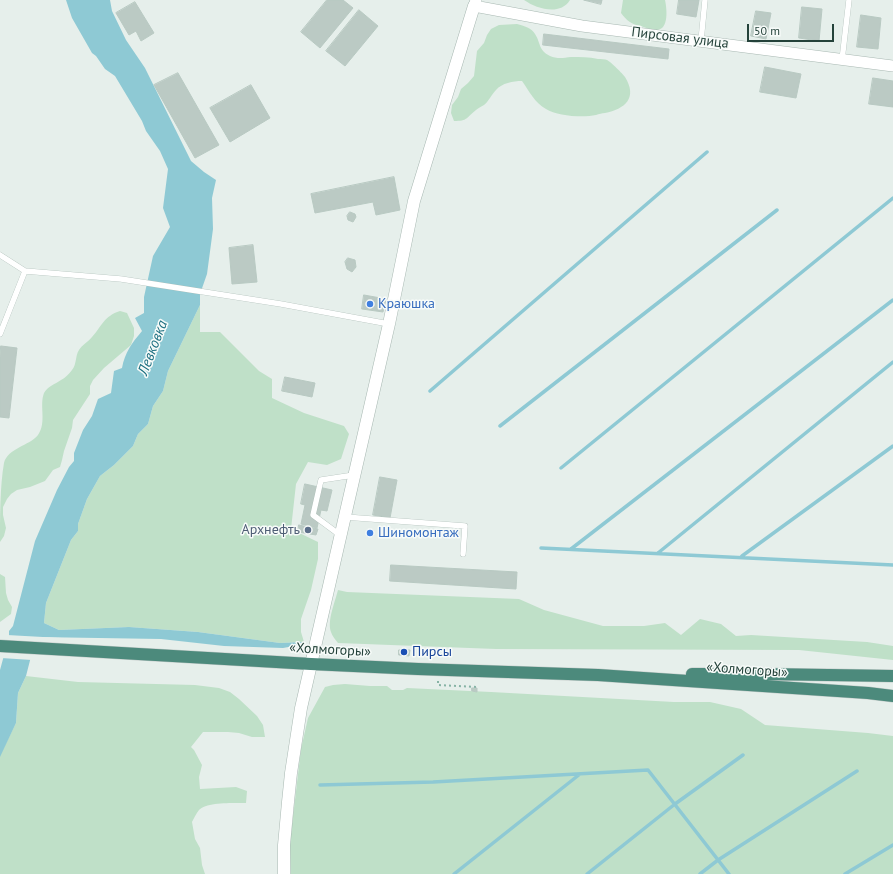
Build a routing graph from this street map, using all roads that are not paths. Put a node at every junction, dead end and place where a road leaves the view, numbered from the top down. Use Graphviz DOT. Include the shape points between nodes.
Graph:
graph roads {
  1 [pos="705,0"];
  2 [pos="849,0"];
  3 [pos="475,3"];
  4 [pos="701,41"];
  5 [pos="842,60"];
  6 [pos="893,66"];
  7 [pos="0,255"];
  8 [pos="25,271"];
  9 [pos="389,324"];
  10 [pos="0,334"];
  11 [pos="354,474"];
  12 [pos="345,517"];
  13 [pos="341,535"];
  14 [pos="464,554"];
  15 [pos="0,646"];
  16 [pos="311,664"];
  17 [pos="598,675"];
  18 [pos="893,676"];
  19 [pos="893,696"];
  20 [pos="284,874"];
  1 -- 4 [label="lane"];
  2 -- 5 [label="lane"];
  3 -- 4 [label="street, Пирсовая улица" via="582,26"];
  3 -- 9 [label="street" via="414,201"];
  4 -- 5 [label="street, Пирсовая улица"];
  5 -- 6 [label="street, Пирсовая улица"];
  7 -- 8 [label="lane"];
  8 -- 9 [label="lane" via="121,279"];
  8 -- 10 [label="lane"];
  9 -- 11 [label="street"];
  11 -- 12 [label="street"];
  11 -- 13 [label="lane" via="322,480 313,514"];
  12 -- 13 [label="street"];
  12 -- 14 [label="lane" via="465,526"];
  13 -- 16 [label="street"];
  15 -- 16 [label="highway, «Холмогоры»"];
  16 -- 17 [label="highway, «Холмогоры»"];
  16 -- 20 [label="street" via="291,773 284,845"];
  17 -- 18 [label="highway, «Холмогоры»"];
  17 -- 19 [label="highway, «Холмогоры»"];
}
